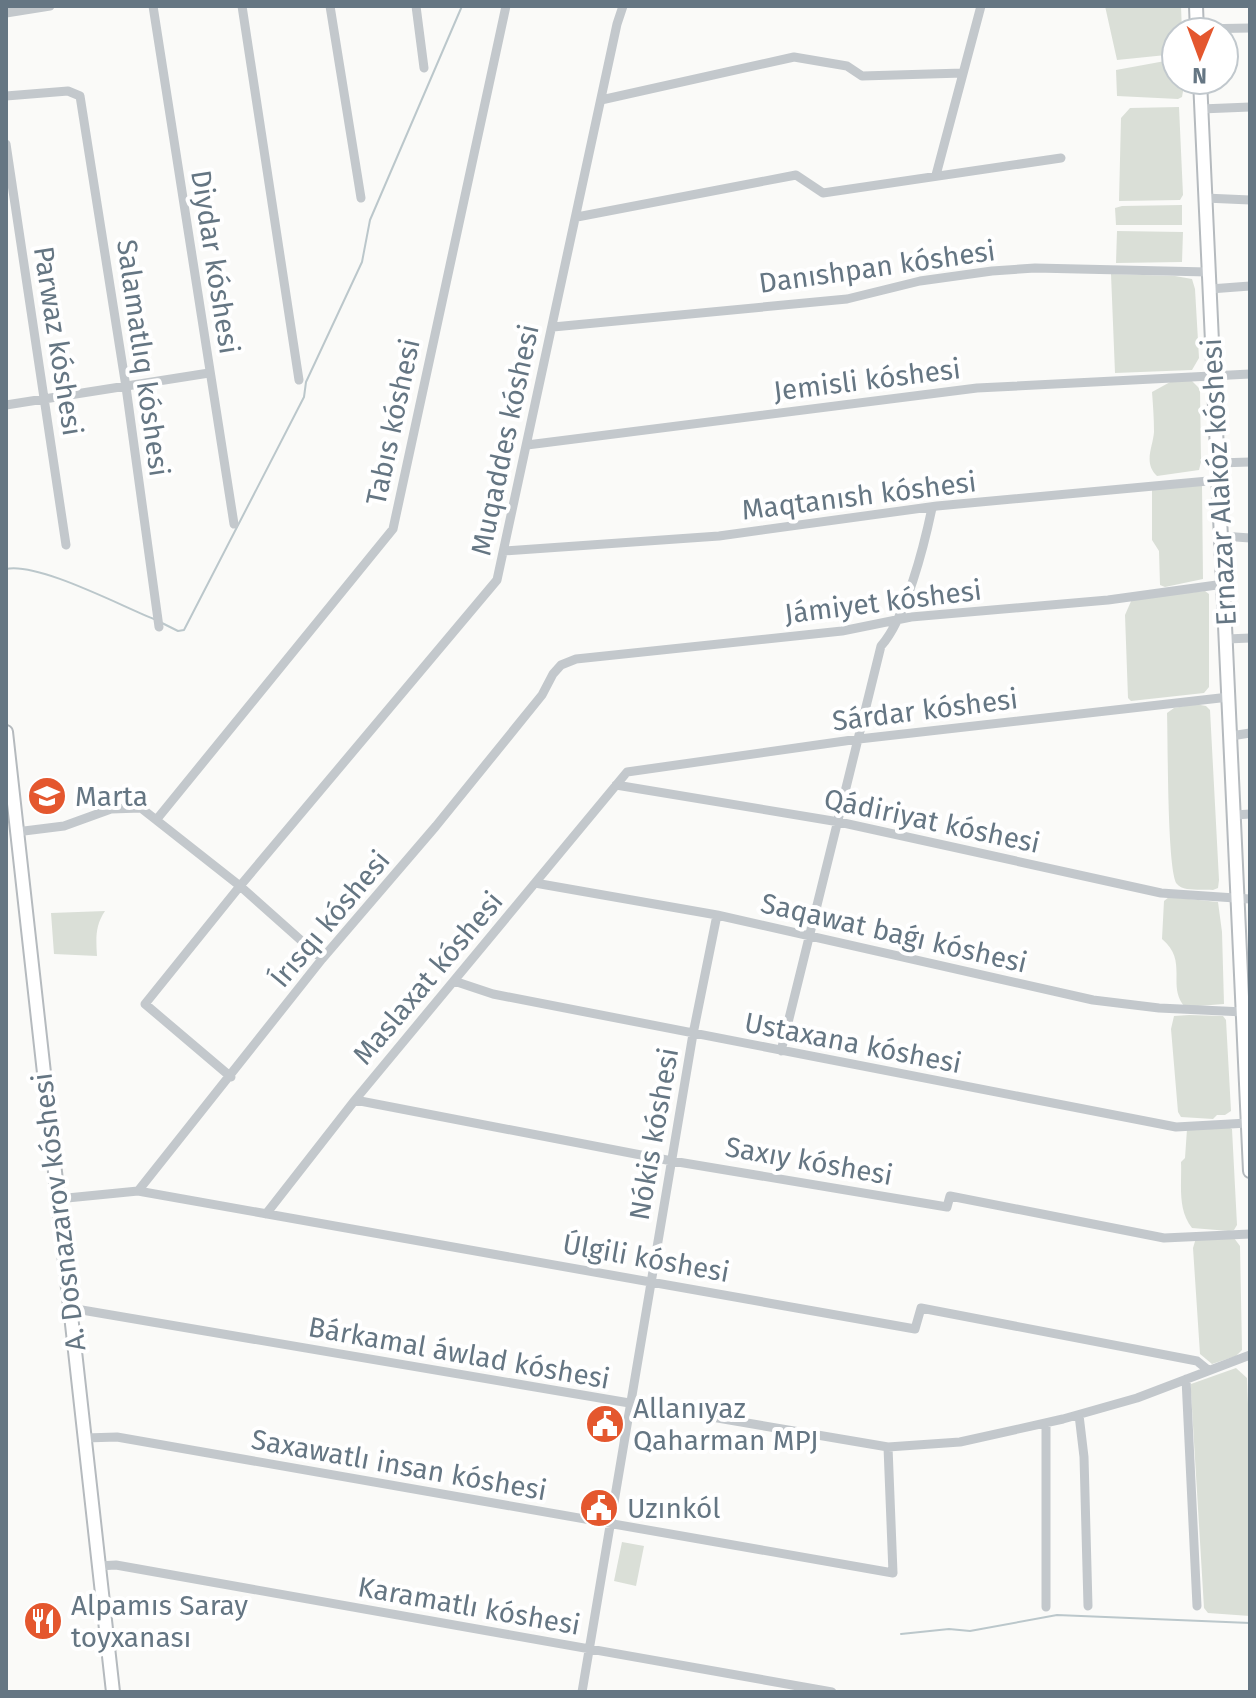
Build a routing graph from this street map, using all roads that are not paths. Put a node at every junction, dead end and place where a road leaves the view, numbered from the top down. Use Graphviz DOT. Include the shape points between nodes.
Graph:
graph roads {
  1 [pos="50,6"];
  2 [pos="153,6"];
  3 [pos="242,6"];
  4 [pos="330,6"];
  5 [pos="416,6"];
  6 [pos="506,6"];
  7 [pos="623,6"];
  8 [pos="981,6"];
  9 [pos="6,13"];
  10 [pos="424,68"];
  11 [pos="963,73"];
  12 [pos="6,96"];
  13 [pos="1201,96"];
  14 [pos="601,100"];
  15 [pos="1250,107"];
  16 [pos="1201,109"];
  17 [pos="6,144"];
  18 [pos="1061,158"];
  19 [pos="936,175"];
  20 [pos="361,198"];
  21 [pos="1205,198"];
  22 [pos="1250,200"];
  23 [pos="577,217"];
  24 [pos="1208,272"];
  25 [pos="1250,286"];
  26 [pos="1210,289"];
  27 [pos="553,327"];
  28 [pos="209,373"];
  29 [pos="1250,374"];
  30 [pos="1214,376"];
  31 [pos="299,380"];
  32 [pos="126,387"];
  33 [pos="45,400"];
  34 [pos="6,405"];
  35 [pos="527,445"];
  36 [pos="1250,462"];
  37 [pos="1218,463"];
  38 [pos="1219,480"];
  39 [pos="932,508"];
  40 [pos="234,524"];
  41 [pos="1222,536"];
  42 [pos="1250,538"];
  43 [pos="66,545"];
  44 [pos="504,551"];
  45 [pos="1224,584"];
  46 [pos="897,621"];
  47 [pos="159,627"];
  48 [pos="1250,638"];
  49 [pos="1227,639"];
  50 [pos="553,674"];
  51 [pos="1229,697"];
  52 [pos="6,732"];
  53 [pos="1250,733"];
  54 [pos="1231,736"];
  55 [pos="859,739"];
  56 [pos="627,772"];
  57 [pos="616,785"];
  58 [pos="1250,814"];
  59 [pos="1235,815"];
  60 [pos="157,819"];
  61 [pos="839,822"];
  62 [pos="16,832"];
  63 [pos="535,883"];
  64 [pos="240,886"];
  65 [pos="1244,900"];
  66 [pos="717,915"];
  67 [pos="810,938"];
  68 [pos="322,959"];
  69 [pos="454,981"];
  70 [pos="1247,986"];
  71 [pos="1244,1012"];
  72 [pos="693,1034"];
  73 [pos="781,1051"];
  74 [pos="1248,1072"];
  75 [pos="231,1077"];
  76 [pos="355,1100"];
  77 [pos="1248,1123"];
  78 [pos="1249,1155"];
  79 [pos="672,1161"];
  80 [pos="1250,1171"];
  81 [pos="138,1191"];
  82 [pos="57,1199"];
  83 [pos="266,1214"];
  84 [pos="1250,1234"];
  85 [pos="651,1281"];
  86 [pos="70,1308"];
  87 [pos="1250,1355"];
  88 [pos="1208,1370"];
  89 [pos="1186,1379"];
  90 [pos="631,1405"];
  91 [pos="1079,1415"];
  92 [pos="1046,1423"];
  93 [pos="85,1438"];
  94 [pos="888,1447"];
  95 [pos="610,1525"];
  96 [pos="98,1566"];
  97 [pos="1088,1606"];
  98 [pos="1197,1606"];
  99 [pos="1046,1607"];
  100 [pos="590,1651"];
  101 [pos="113,1692"];
  102 [pos="582,1692"];
  103 [pos="832,1692"];
  1 -- 9 [label="street"];
  2 -- 28 [label="street, Diydar kóshesi"];
  3 -- 31 [label="street"];
  4 -- 20 [label="street"];
  5 -- 10 [label="street"];
  6 -- 60 [label="street, Tabıs kóshesi" via="393,529"];
  7 -- 14 [label="street, Muqaddes kóshesi"];
  8 -- 11 [label="street"];
  11 -- 14 [label="street" via="862,76 847,66 794,57"];
  11 -- 19 [label="street"];
  12 -- 32 [label="street, Salamatlıq kóshesi" via="68,91 80,96"];
  13 -- 16 [label="main road, Ernazar Alakóz kóshesi"];
  14 -- 23 [label="street, Muqaddes kóshesi"];
  15 -- 16 [label="street"];
  16 -- 21 [label="main road, Ernazar Alakóz kóshesi"];
  17 -- 33 [label="street, Parwaz kóshesi"];
  18 -- 19 [label="street"];
  19 -- 23 [label="street" via="823,193 796,175"];
  21 -- 22 [label="street"];
  21 -- 24 [label="main road, Ernazar Alakóz kóshesi"];
  23 -- 27 [label="street, Muqaddes kóshesi"];
  24 -- 26 [label="main road, Ernazar Alakóz kóshesi"];
  24 -- 27 [label="street, Danıshpan kóshesi" via="992,271 847,299"];
  25 -- 26 [label="street"];
  26 -- 30 [label="main road, Ernazar Alakóz kóshesi"];
  27 -- 35 [label="street, Muqaddes kóshesi"];
  28 -- 32 [label="street"];
  28 -- 40 [label="street, Diydar kóshesi"];
  29 -- 30 [label="street, Jemisli kóshesi"];
  30 -- 35 [label="street, Jemisli kóshesi" via="977,388"];
  30 -- 37 [label="main road, Ernazar Alakóz kóshesi"];
  32 -- 33 [label="street"];
  32 -- 47 [label="street, Salamatlıq kóshesi"];
  33 -- 34 [label="street"];
  33 -- 43 [label="street, Parwaz kóshesi"];
  35 -- 44 [label="street, Muqaddes kóshesi"];
  36 -- 37 [label="street"];
  37 -- 38 [label="main road, Ernazar Alakóz kóshesi"];
  38 -- 39 [label="street, Maqtanısh kóshesi"];
  38 -- 41 [label="main road, Ernazar Alakóz kóshesi"];
  39 -- 44 [label="street, Maqtanısh kóshesi" via="719,536"];
  39 -- 46 [label="street"];
  41 -- 42 [label="street"];
  41 -- 45 [label="main road, Ernazar Alakóz kóshesi"];
  44 -- 64 [label="street, Muqaddes kóshesi" via="497,580 484,598"];
  45 -- 46 [label="street, Jámiyet kóshesi"];
  45 -- 49 [label="main road, Ernazar Alakóz kóshesi"];
  46 -- 50 [label="street, Jámiyet kóshesi" via="576,659"];
  46 -- 55 [label="street" via="881,646"];
  48 -- 49 [label="street"];
  49 -- 51 [label="main road, Ernazar Alakóz kóshesi"];
  50 -- 68 [label="street, Írısqı kóshesi" via="542,695 436,826"];
  51 -- 54 [label="main road, Ernazar Alakóz kóshesi"];
  51 -- 55 [label="street, Sárdar kóshesi"];
  52 -- 62 [label="main road, A. Dosnazarov kóshesi"];
  53 -- 54 [label="street"];
  54 -- 59 [label="main road, Ernazar Alakóz kóshesi"];
  55 -- 56 [label="street, Sárdar kóshesi"];
  55 -- 61 [label="street"];
  56 -- 57 [label="street, Maslaxat kóshesi"];
  57 -- 61 [label="street, Qádiriyat kóshesi"];
  57 -- 63 [label="street, Maslaxat kóshesi"];
  58 -- 59 [label="street"];
  59 -- 65 [label="main road, Ernazar Alakóz kóshesi"];
  60 -- 62 [label="street" via="141,808 126,807 64,826"];
  60 -- 64 [label="street"];
  61 -- 65 [label="street, Qádiriyat kóshesi" via="1161,893"];
  61 -- 67 [label="street"];
  62 -- 82 [label="main road, A. Dosnazarov kóshesi"];
  63 -- 66 [label="street, Saqawat baǵı kóshesi"];
  63 -- 69 [label="street, Maslaxat kóshesi"];
  64 -- 68 [label="street"];
  64 -- 75 [label="street, Muqaddes kóshesi" via="145,1004"];
  65 -- 70 [label="main road, Ernazar Alakóz kóshesi"];
  66 -- 67 [label="street, Saqawat baǵı kóshesi"];
  66 -- 72 [label="street, Nókis kóshesi"];
  67 -- 71 [label="street, Saqawat baǵı kóshesi" via="1093,1000"];
  67 -- 73 [label="street"];
  68 -- 75 [label="street, Írısqı kóshesi"];
  69 -- 72 [label="street, Ustaxana kóshesi" via="493,994"];
  69 -- 76 [label="street, Maslaxat kóshesi"];
  70 -- 71 [label="main road, Ernazar Alakóz kóshesi"];
  71 -- 74 [label="main road, Ernazar Alakóz kóshesi"];
  72 -- 73 [label="street, Ustaxana kóshesi"];
  72 -- 79 [label="street, Nókis kóshesi"];
  73 -- 77 [label="street, Ustaxana kóshesi" via="1176,1127"];
  74 -- 77 [label="main road, Ernazar Alakóz kóshesi"];
  75 -- 81 [label="street, Írısqı kóshesi"];
  76 -- 79 [label="street, Saxıy kóshesi"];
  76 -- 83 [label="street, Maslaxat kóshesi"];
  77 -- 78 [label="main road, Ernazar Alakóz kóshesi"];
  78 -- 80 [label="main road, Ernazar Alakóz kóshesi"];
  79 -- 84 [label="street, Saxıy kóshesi" via="947,1207 950,1196 1164,1238"];
  79 -- 85 [label="street, Nókis kóshesi"];
  81 -- 82 [label="street, Úlgili kóshesi"];
  81 -- 83 [label="street, Úlgili kóshesi"];
  82 -- 86 [label="main road, A. Dosnazarov kóshesi"];
  83 -- 85 [label="street, Úlgili kóshesi"];
  85 -- 88 [label="street, Úlgili kóshesi" via="915,1329 921,1308 1197,1361"];
  85 -- 90 [label="street, Nókis kóshesi"];
  86 -- 90 [label="street, Bárkamal áwlad kóshesi"];
  86 -- 93 [label="main road, A. Dosnazarov kóshesi"];
  87 -- 88 [label="street, Bárkamal áwlad kóshesi"];
  88 -- 89 [label="street, Bárkamal áwlad kóshesi"];
  89 -- 91 [label="street, Bárkamal áwlad kóshesi"];
  89 -- 98 [label="street"];
  90 -- 94 [label="street, Bárkamal áwlad kóshesi"];
  90 -- 95 [label="street, Nókis kóshesi"];
  91 -- 92 [label="street, Bárkamal áwlad kóshesi"];
  91 -- 97 [label="street"];
  92 -- 94 [label="street, Bárkamal áwlad kóshesi" via="960,1442"];
  92 -- 99 [label="street"];
  93 -- 95 [label="street, Saxawatlı insan kóshesi" via="117,1437"];
  93 -- 96 [label="main road, A. Dosnazarov kóshesi"];
  94 -- 95 [label="street, Saxawatlı insan kóshesi" via="893,1573"];
  95 -- 100 [label="street, Nókis kóshesi"];
  96 -- 100 [label="street, Karamatlı kóshesi" via="116,1565"];
  96 -- 101 [label="main road, A. Dosnazarov kóshesi"];
  100 -- 102 [label="street, Nókis kóshesi"];
  100 -- 103 [label="street, Karamatlı kóshesi"];
}
